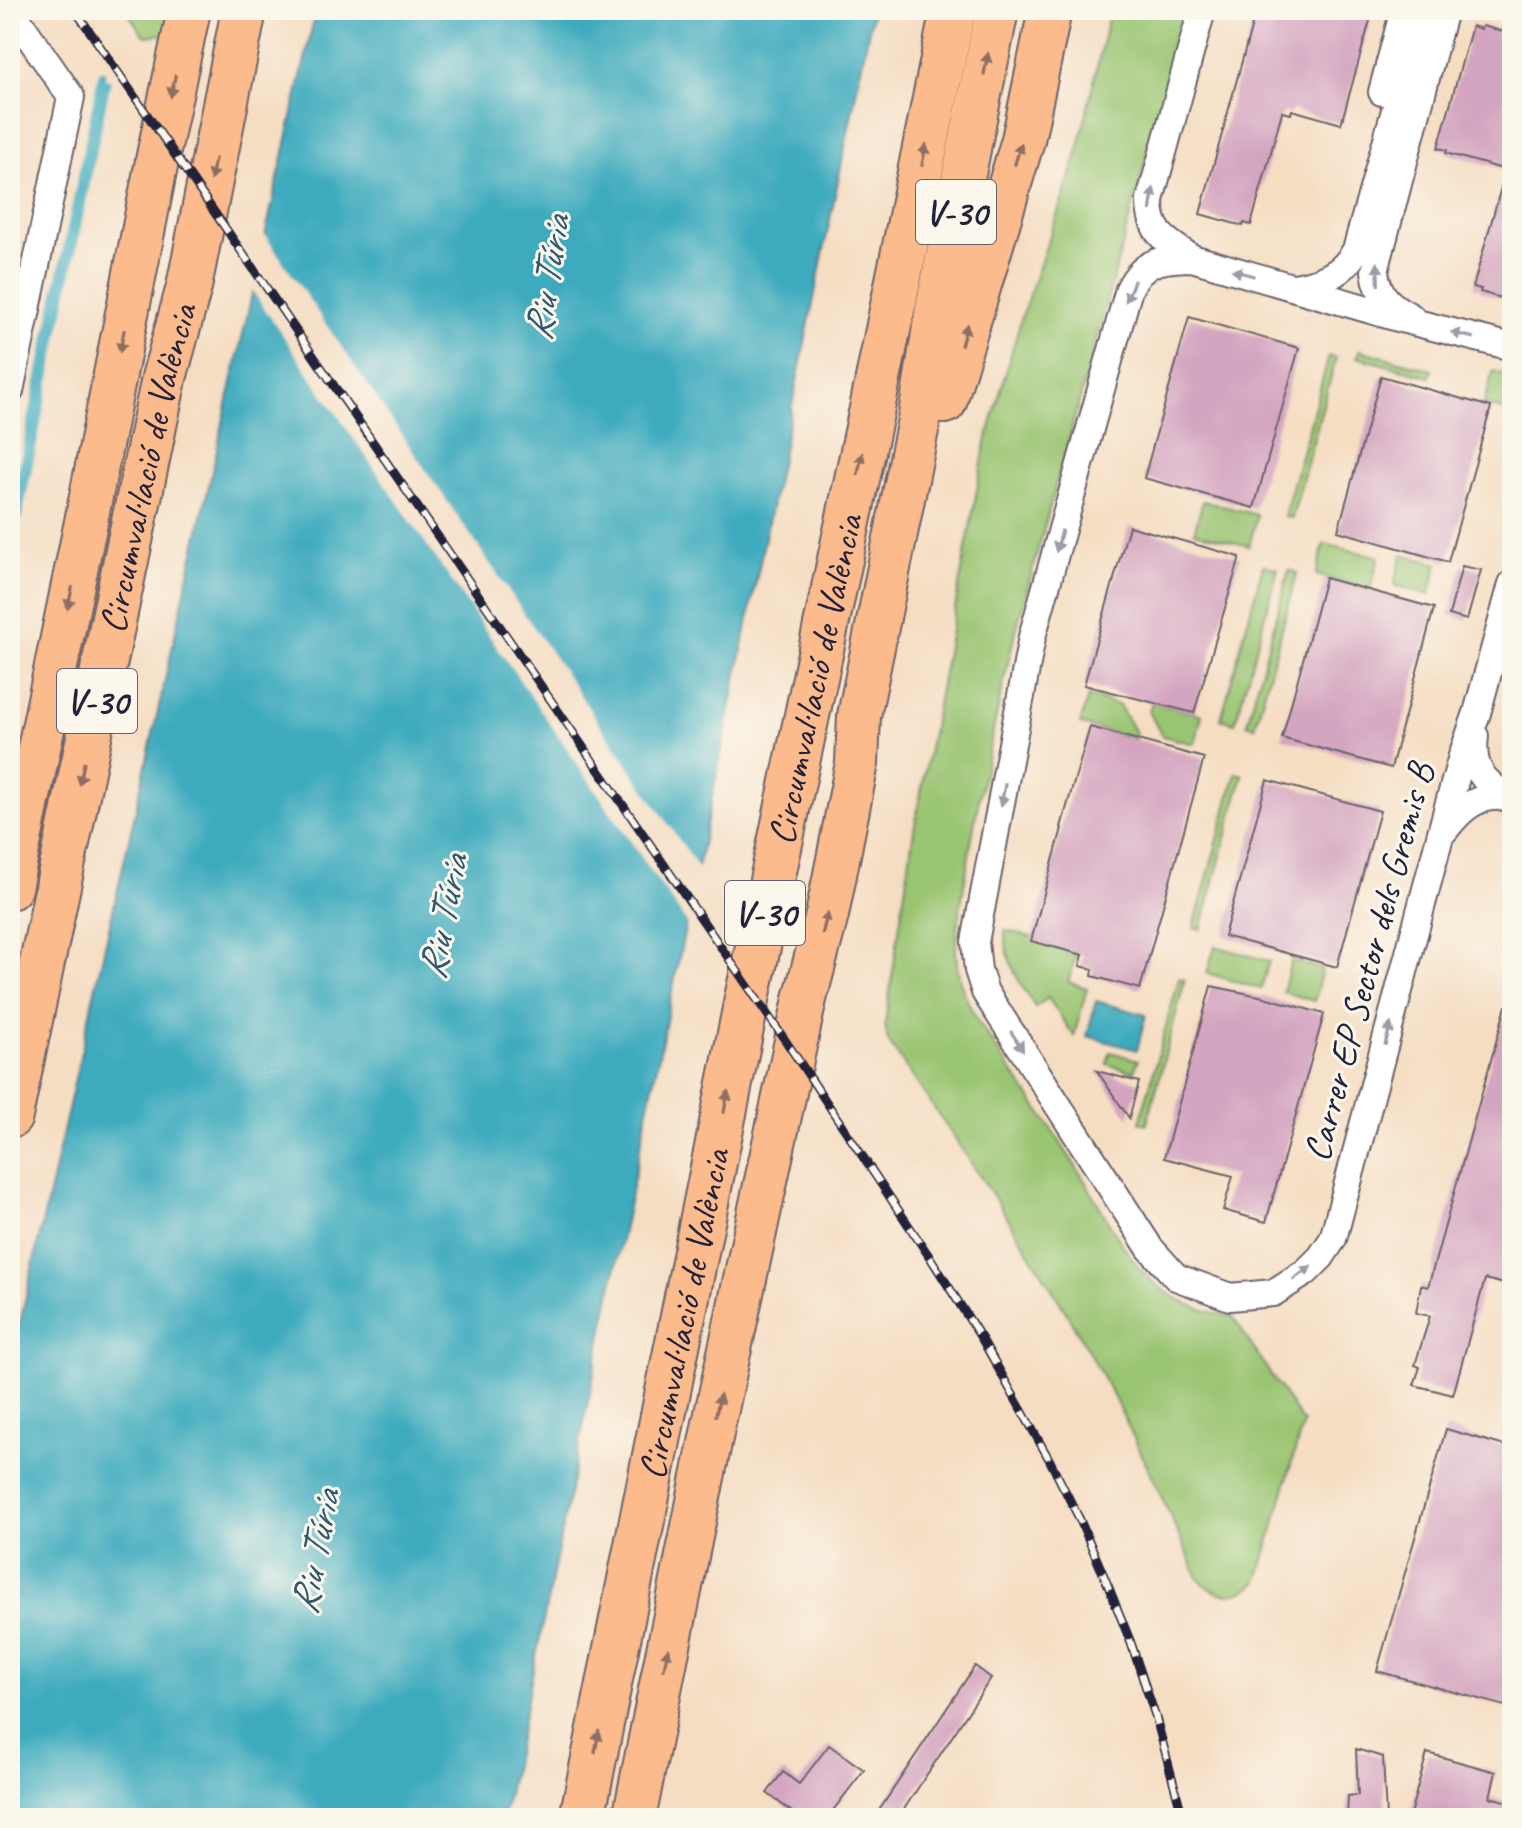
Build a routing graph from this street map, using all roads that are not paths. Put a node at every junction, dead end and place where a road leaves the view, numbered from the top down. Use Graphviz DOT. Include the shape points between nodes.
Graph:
graph roads {
  1 [pos="11,10"];
  2 [pos="189,10"];
  3 [pos="244,10"];
  4 [pos="953,10"];
  5 [pos="997,10"];
  6 [pos="1050,10"];
  7 [pos="1202,10"];
  8 [pos="1404,10"];
  9 [pos="1423,10"];
  10 [pos="1444,10"];
  11 [pos="1192,258"];
  12 [pos="1336,273"];
  13 [pos="1294,287"];
  14 [pos="1428,326"];
  15 [pos="1507,347"];
  16 [pos="10,391"];
  17 [pos="1512,584"];
  18 [pos="1477,713"];
  19 [pos="857,763"];
  20 [pos="1510,798"];
  21 [pos="1441,835"];
  22 [pos="10,888"];
  23 [pos="10,1116"];
  24 [pos="582,1818"];
  25 [pos="634,1818"];
  1 -- 16 [label="street" via="71,97"];
  2 -- 22 [label="highway, Circumval·lació de València / V-30, one-way"];
  3 -- 23 [label="highway, Circumval·lació de València / V-30, one-way"];
  24 -- 4 [label="highway, Circumval·lació de València / V-30, one-way"];
  19 -- 5 [label="highway, Circumval·lació de València / V-30, one-way" via="859,716"];
  19 -- 6 [label="highway, one-way" via="878,719 943,406 1023,140"];
  11 -- 7 [label="street, one-way" via="1152,223 1150,200"];
  8 -- 12 [label="street" via="1346,225 1345,258"];
  9 -- 12 [label="street" via="1356,250"];
  14 -- 10 [label="street, one-way" via="1383,297 1375,271"];
  13 -- 11 [label="street, one-way"];
  11 -- 21 [label="street, Carrer EP Sector dels Gremis B, one-way" via="1163,259 1146,267 1129,289 1032,637 975,942 985,992 1150,1248 1176,1277 1230,1297 1273,1293 1306,1272 1333,1239"];
  12 -- 13 [label="street"];
  13 -- 14 [label="street"];
  15 -- 14 [label="street, one-way"];
  17 -- 18 [label="street, Carrer EP Sector dels Gremis B"];
  18 -- 20 [label="street" via="1476,765 1484,779"];
  18 -- 21 [label="street, Carrer EP Sector dels Gremis B"];
  25 -- 19 [label="highway, Circumval·lació de València / V-30, one-way"];
  20 -- 21 [label="street" via="1494,796 1467,805"];
}
